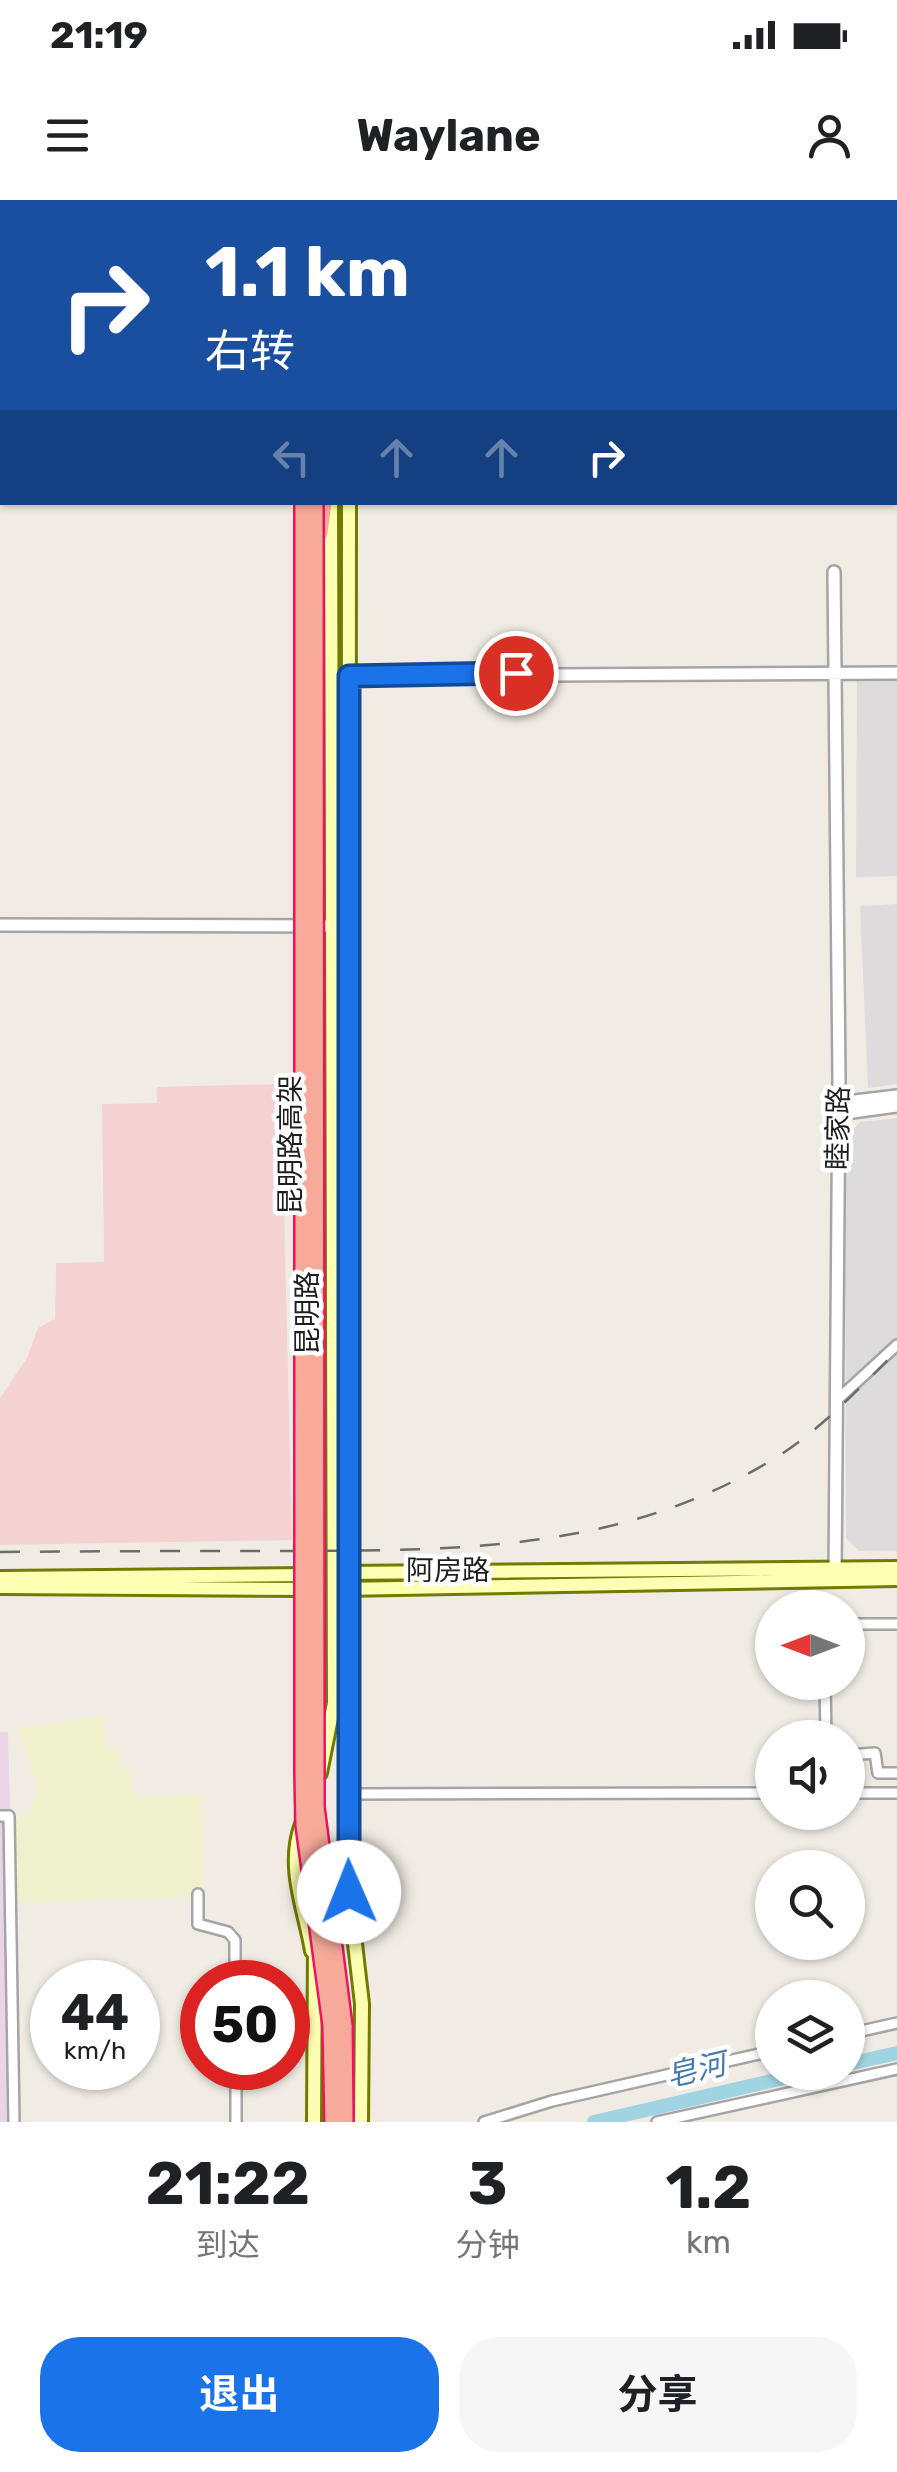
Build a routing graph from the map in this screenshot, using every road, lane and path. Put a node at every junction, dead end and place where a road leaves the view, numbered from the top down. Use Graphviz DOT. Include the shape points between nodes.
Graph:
graph roads {
  1 [pos="303,505"];
  2 [pos="315,505"];
  3 [pos="327,505"];
  4 [pos="328,505"];
  5 [pos="350,505"];
  6 [pos="315,567"];
  7 [pos="834,572"];
  8 [pos="897,673"];
  9 [pos="348,676"];
  10 [pos="834,676"];
  11 [pos="0,925"];
  12 [pos="332,926"];
  13 [pos="349,926"];
  14 [pos="897,1096"];
  15 [pos="897,1106"];
  16 [pos="838,1109"];
  17 [pos="897,1345"];
  18 [pos="837,1400"];
  19 [pos="897,1568"];
  20 [pos="348,1570"];
  21 [pos="418,1570"];
  22 [pos="835,1574"];
  23 [pos="0,1578"];
  24 [pos="897,1579"];
  25 [pos="333,1582"];
  26 [pos="0,1587"];
  27 [pos="418,1588"];
  28 [pos="349,1589"];
  29 [pos="865,1624"];
  30 [pos="897,1624"];
  31 [pos="865,1754"];
  32 [pos="897,1773"];
  33 [pos="755,1793"];
  34 [pos="865,1793"];
  35 [pos="897,1793"];
  36 [pos="348,1794"];
  37 [pos="0,1816"];
  38 [pos="198,1894"];
  39 [pos="235,1960"];
  40 [pos="897,2024"];
  41 [pos="337,2026"];
  42 [pos="865,2031"];
  43 [pos="755,2055"];
  44 [pos="897,2070"];
  45 [pos="236,2090"];
  46 [pos="14,2122"];
  47 [pos="236,2122"];
  48 [pos="314,2122"];
  49 [pos="333,2122"];
  50 [pos="345,2122"];
  51 [pos="361,2122"];
  52 [pos="484,2122"];
  53 [pos="657,2122"];
  1 -- 41 [label="highway, 昆明路高架, bridge" via="303,1790"];
  2 -- 6 [label="highway, 昆明路高架, bridge"];
  3 -- 6 [label="highway, bridge"];
  4 -- 12 [label="main road, 昆明路"];
  5 -- 9 [label="main road, 昆明路"];
  6 -- 41 [label="highway, 昆明路高架, bridge" via="316,1807"];
  7 -- 10 [label="street, 睦家路"];
  8 -- 10 [label="street"];
  9 -- 10 [label="street"];
  9 -- 13 [label="main road, 昆明路"];
  10 -- 16 [label="street, 睦家路"];
  11 -- 12 [label="street"];
  12 -- 13 [label="street"];
  12 -- 25 [label="main road, 昆明路"];
  13 -- 20 [label="main road, 昆明路"];
  14 -- 16 [label="street"];
  15 -- 16 [label="street"];
  16 -- 18 [label="street, 睦家路"];
  17 -- 18 [label="street"];
  18 -- 22 [label="street, 睦家路"];
  19 -- 22 [label="main road, 阿房路"];
  20 -- 21 [label="main road, 阿房路"];
  20 -- 25 [label="main road, 阿房路"];
  20 -- 28 [label="main road, 昆明路"];
  21 -- 22 [label="main road, 阿房路"];
  21 -- 27 [label="main road"];
  22 -- 24 [label="main road, 阿房路"];
  22 -- 27 [label="main road, 阿房路"];
  23 -- 25 [label="main road, 阿房路"];
  25 -- 26 [label="main road, 阿房路"];
  25 -- 28 [label="main road, 阿房路"];
  25 -- 48 [label="main road, 昆明路" via="332,1722 318,1780"];
  27 -- 28 [label="main road, 阿房路"];
  28 -- 36 [label="main road, 昆明路"];
  29 -- 30 [label="street"];
  31 -- 32 [label="street" via="875,1753 878,1773"];
  33 -- 36 [label="street"];
  34 -- 35 [label="street"];
  36 -- 51 [label="main road, 昆明路" via="349,1892 362,2004"];
  37 -- 46 [label="street" via="9,1816"];
  38 -- 39 [label="street" via="198,1924 228,1932"];
  40 -- 42 [label="street"];
  41 -- 49 [label="highway"];
  41 -- 50 [label="highway"];
  43 -- 52 [label="street"];
  44 -- 53 [label="street"];
  45 -- 47 [label="street"];
}
